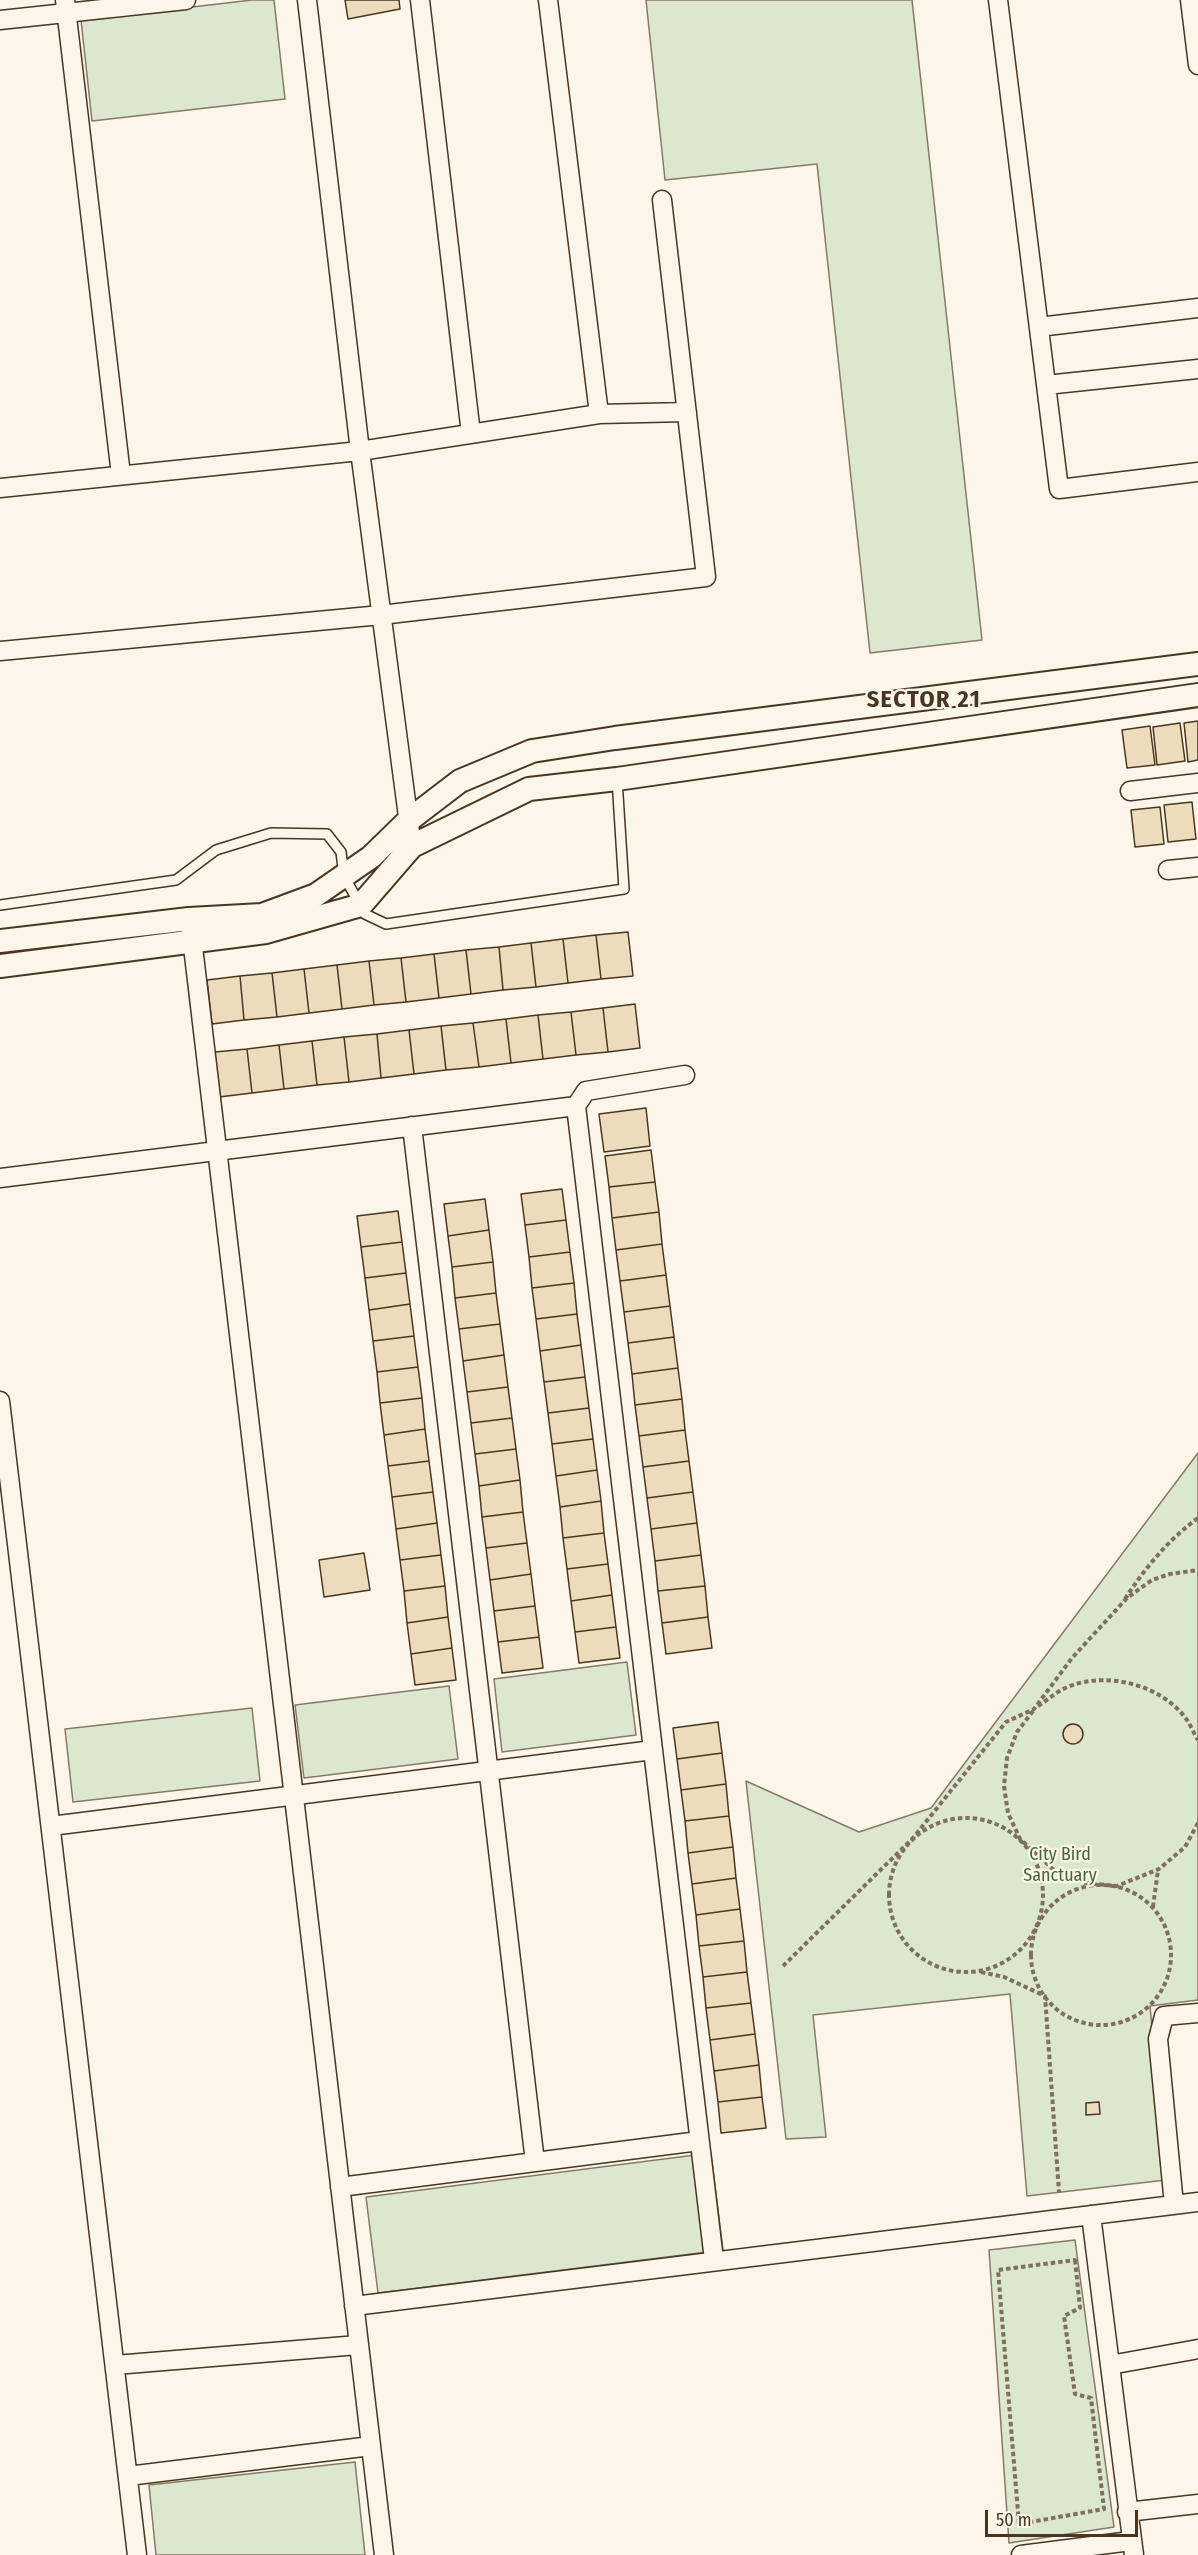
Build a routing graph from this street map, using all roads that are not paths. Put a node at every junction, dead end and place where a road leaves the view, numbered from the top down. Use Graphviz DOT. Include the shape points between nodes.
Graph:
graph roads {
  1 [pos="186,0"];
  2 [pos="307,0"];
  3 [pos="420,0"];
  4 [pos="548,0"];
  5 [pos="998,0"];
  6 [pos="1190,0"];
  7 [pos="65,6"];
  8 [pos="0,20"];
  9 [pos="1198,65"];
  10 [pos="662,200"];
  11 [pos="1198,308"];
  12 [pos="1039,327"];
  13 [pos="1198,369"];
  14 [pos="1046,385"];
  15 [pos="687,412"];
  16 [pos="599,414"];
  17 [pos="471,434"];
  18 [pos="360,451"];
  19 [pos="1198,472"];
  20 [pos="122,475"];
  21 [pos="0,489"];
  22 [pos="381,615"];
  23 [pos="0,651"];
  24 [pos="1198,664"];
  25 [pos="1198,695"];
  26 [pos="617,779"];
  27 [pos="1198,783"];
  28 [pos="1130,791"];
  29 [pos="409,820"];
  30 [pos="412,846"];
  31 [pos="1198,867"];
  32 [pos="1168,870"];
  33 [pos="344,876"];
  34 [pos="0,904"];
  35 [pos="361,905"];
  36 [pos="189,919"];
  37 [pos="0,941"];
  38 [pos="192,943"];
  39 [pos="0,966"];
  40 [pos="685,1074"];
  41 [pos="576,1106"];
  42 [pos="412,1126"];
  43 [pos="217,1151"];
  44 [pos="0,1178"];
  45 [pos="0,1401"];
  46 [pos="653,1750"];
  47 [pos="488,1771"];
  48 [pos="294,1796"];
  49 [pos="51,1826"];
  50 [pos="1198,2013"];
  51 [pos="699,2141"];
  52 [pos="535,2162"];
  53 [pos="340,2187"];
  54 [pos="1198,2202"];
  55 [pos="1174,2205"];
  56 [pos="1091,2215"];
  57 [pos="714,2260"];
  58 [pos="354,2306"];
  59 [pos="358,2344"];
  60 [pos="1198,2349"];
  61 [pos="115,2365"];
  62 [pos="1110,2365"];
  63 [pos="371,2446"];
  64 [pos="128,2476"];
  65 [pos="1198,2504"];
  66 [pos="1127,2512"];
  67 [pos="1133,2548"];
  68 [pos="137,2555"];
  69 [pos="384,2555"];
  70 [pos="1021,2555"];
  1 -- 7 [label="street"];
  2 -- 18 [label="street"];
  3 -- 17 [label="street"];
  4 -- 16 [label="street"];
  5 -- 12 [label="street"];
  6 -- 9 [label="street"];
  7 -- 8 [label="street"];
  7 -- 20 [label="street"];
  10 -- 15 [label="street"];
  11 -- 12 [label="street"];
  12 -- 14 [label="street"];
  13 -- 14 [label="street"];
  14 -- 19 [label="street" via="1059,489"];
  15 -- 16 [label="street"];
  15 -- 22 [label="street" via="706,577"];
  16 -- 17 [label="street"];
  17 -- 18 [label="street"];
  18 -- 20 [label="street"];
  18 -- 22 [label="street"];
  20 -- 21 [label="street"];
  22 -- 23 [label="street"];
  22 -- 29 [label="street"];
  24 -- 29 [label="street" via="532,751 460,781"];
  25 -- 26 [label="street"];
  26 -- 30 [label="street" via="529,789"];
  26 -- 35 [label="lane" via="624,889 386,924 365,914"];
  27 -- 28 [label="street"];
  29 -- 30 [label="street"];
  29 -- 33 [label="street" via="372,857"];
  30 -- 35 [label="street"];
  31 -- 32 [label="street"];
  33 -- 34 [label="lane" via="341,852 327,834 271,833 216,850 176,880"];
  33 -- 35 [label="lane"];
  33 -- 36 [label="street" via="316,895 262,915"];
  35 -- 38 [label="street" via="266,932"];
  36 -- 37 [label="street"];
  36 -- 38 [label="street"];
  38 -- 39 [label="street"];
  38 -- 43 [label="street"];
  40 -- 41 [label="street" via="586,1091"];
  41 -- 42 [label="street"];
  41 -- 46 [label="street"];
  42 -- 43 [label="street"];
  42 -- 47 [label="street"];
  43 -- 44 [label="street"];
  43 -- 48 [label="street"];
  45 -- 49 [label="street"];
  46 -- 47 [label="street"];
  46 -- 51 [label="street"];
  47 -- 48 [label="street"];
  47 -- 52 [label="street"];
  48 -- 49 [label="street"];
  48 -- 53 [label="street"];
  49 -- 61 [label="street"];
  50 -- 55 [label="street" via="1164,2016 1158,2039"];
  51 -- 52 [label="street"];
  51 -- 57 [label="street"];
  52 -- 53 [label="street"];
  53 -- 58 [label="street"];
  54 -- 55 [label="street"];
  55 -- 56 [label="street"];
  56 -- 57 [label="street"];
  56 -- 62 [label="street"];
  57 -- 58 [label="street"];
  58 -- 59 [label="street"];
  59 -- 61 [label="street"];
  59 -- 63 [label="street"];
  60 -- 62 [label="street"];
  61 -- 64 [label="street"];
  62 -- 66 [label="street"];
  63 -- 64 [label="street"];
  63 -- 69 [label="street"];
  64 -- 68 [label="street"];
  65 -- 66 [label="street"];
  66 -- 67 [label="street"];
  67 -- 70 [label="street"];
}
